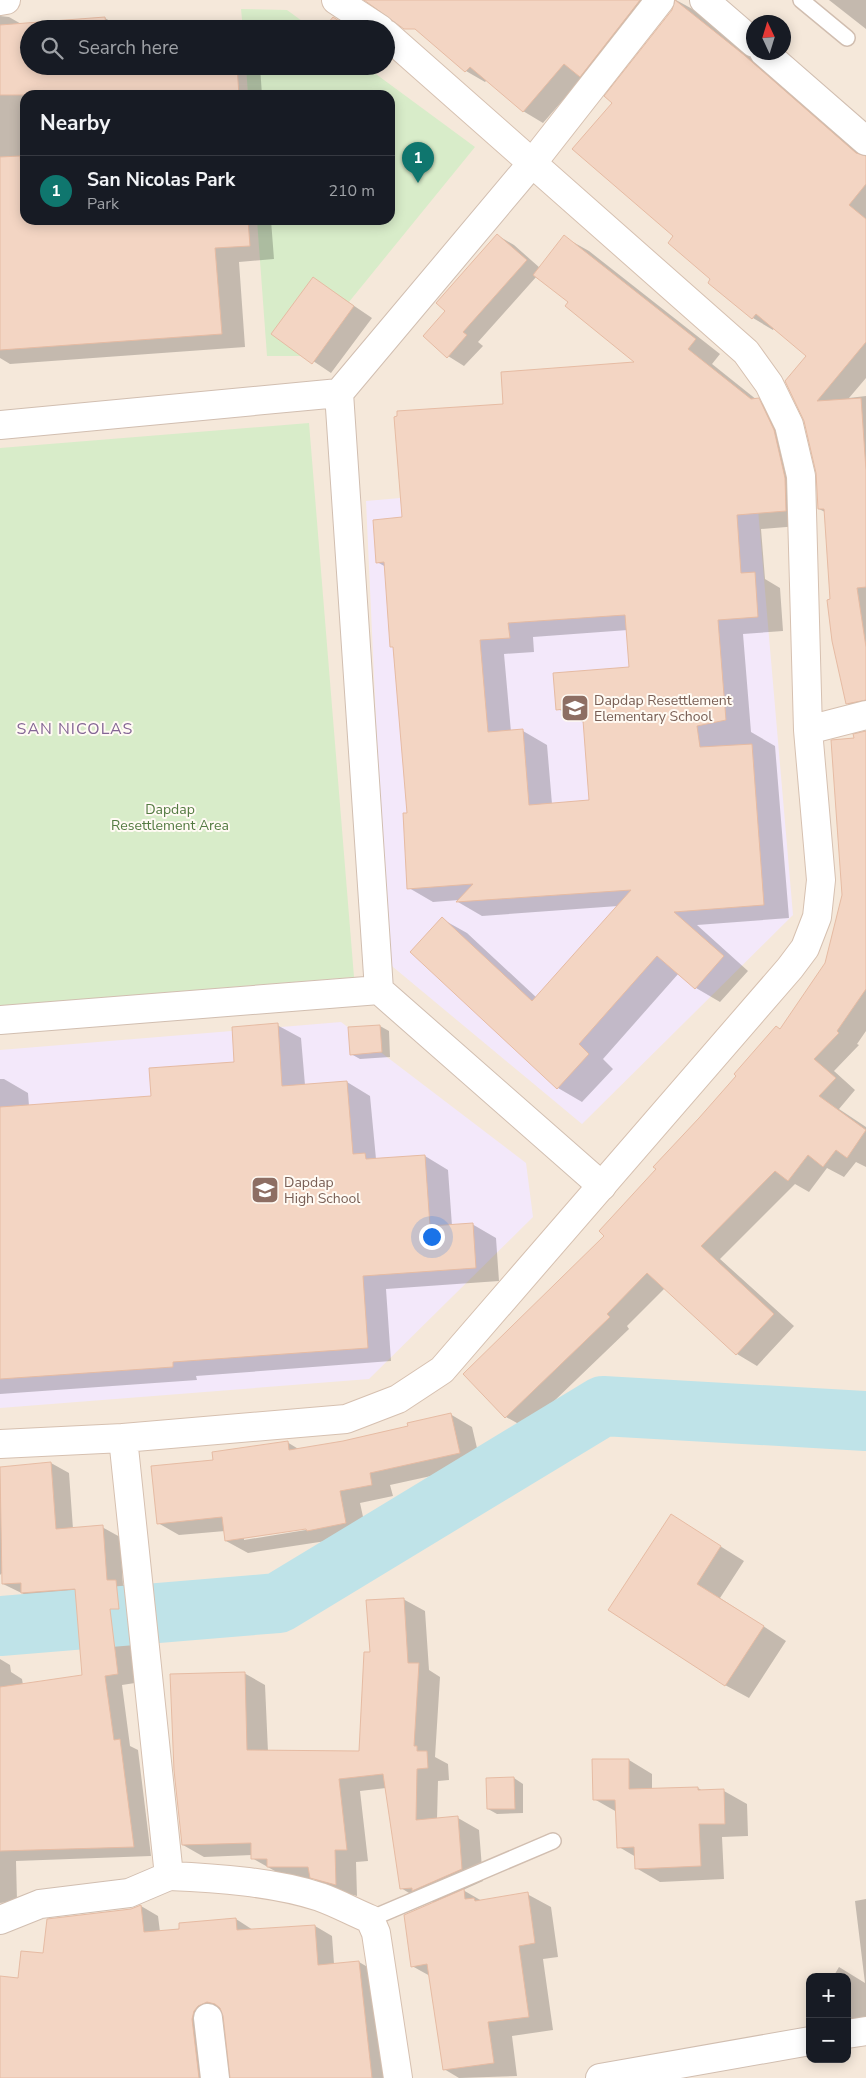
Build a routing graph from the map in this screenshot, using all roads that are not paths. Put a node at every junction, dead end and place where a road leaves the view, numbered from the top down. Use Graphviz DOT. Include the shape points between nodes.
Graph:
graph roads {
  1 [pos="0,0"];
  2 [pos="6,0"];
  3 [pos="336,0"];
  4 [pos="660,0"];
  5 [pos="704,0"];
  6 [pos="801,0"];
  7 [pos="366,20"];
  8 [pos="746,37"];
  9 [pos="847,38"];
  10 [pos="395,42"];
  11 [pos="774,60"];
  12 [pos="864,135"];
  13 [pos="533,162"];
  14 [pos="339,392"];
  15 [pos="0,425"];
  16 [pos="866,715"];
  17 [pos="808,730"];
  18 [pos="379,990"];
  19 [pos="0,1020"];
  20 [pos="602,1186"];
  21 [pos="123,1438"];
  22 [pos="0,1444"];
  23 [pos="553,1841"];
  24 [pos="169,1876"];
  25 [pos="370,1919"];
  26 [pos="0,1920"];
  27 [pos="208,2018"];
  28 [pos="866,2031"];
  29 [pos="851,2033"];
  30 [pos="806,2042"];
  31 [pos="215,2078"];
  32 [pos="398,2078"];
  33 [pos="600,2078"];
  1 -- 2 [label="street"];
  3 -- 7 [label="street"];
  4 -- 13 [label="street"];
  5 -- 8 [label="street"];
  6 -- 9 [label="lane"];
  10 -- 13 [label="street"];
  11 -- 12 [label="street"];
  13 -- 14 [label="street"];
  13 -- 17 [label="street" via="746,352 769,384 789,425 801,476"];
  14 -- 15 [label="street"];
  14 -- 18 [label="street"];
  16 -- 17 [label="street"];
  17 -- 20 [label="street" via="821,880 817,917 805,948"];
  18 -- 19 [label="street"];
  18 -- 20 [label="street"];
  20 -- 21 [label="street" via="442,1370 398,1399 346,1418"];
  21 -- 22 [label="street"];
  21 -- 24 [label="street"];
  23 -- 25 [label="lane"];
  24 -- 25 [label="street" via="297,1891"];
  24 -- 26 [label="street" via="130,1893 40,1904"];
  25 -- 32 [label="street" via="376,1932"];
  27 -- 31 [label="street"];
  28 -- 29 [label="street"];
  30 -- 33 [label="street"];
}
